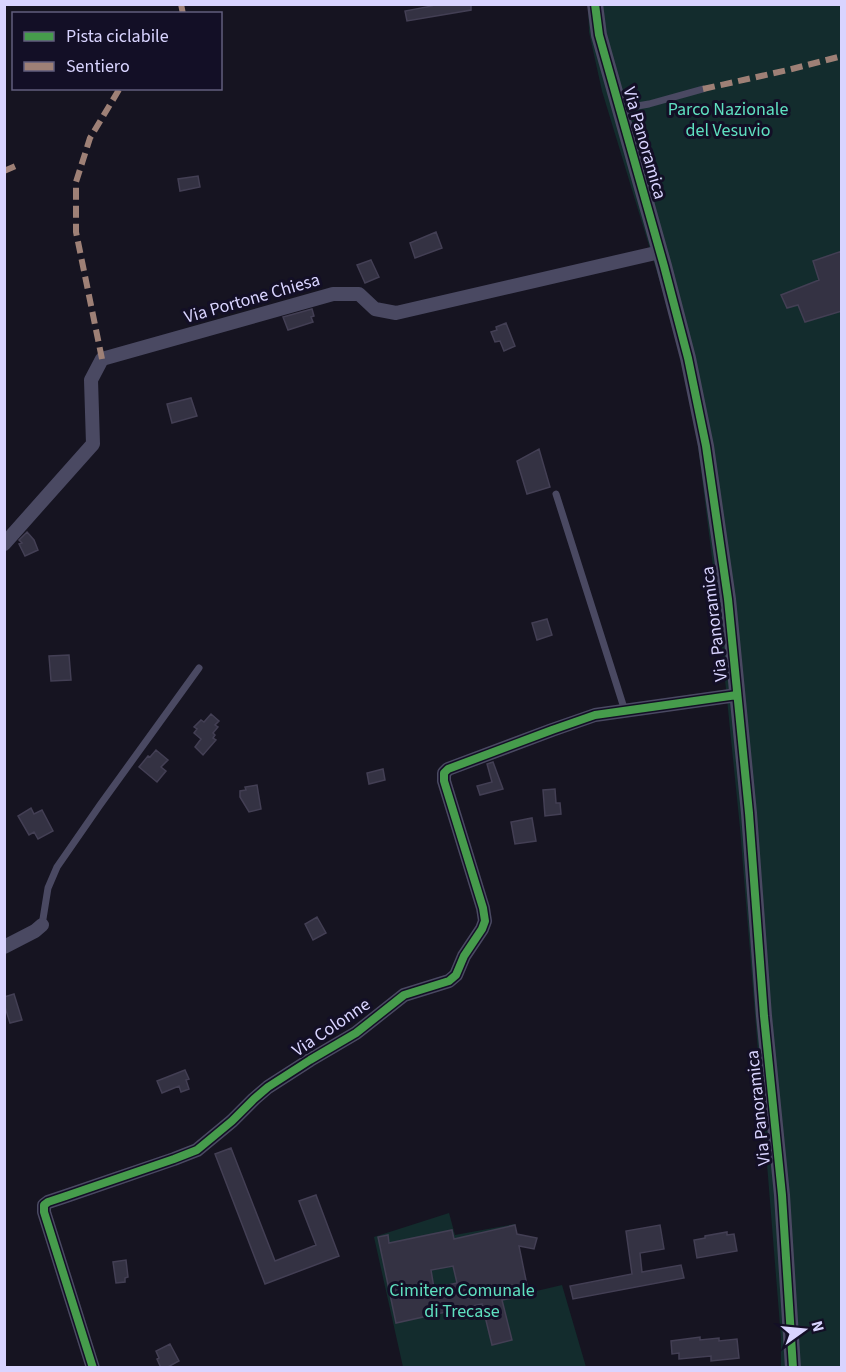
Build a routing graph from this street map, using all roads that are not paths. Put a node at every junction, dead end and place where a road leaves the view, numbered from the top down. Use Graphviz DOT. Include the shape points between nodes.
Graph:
graph roads {
  1 [pos="596,4"];
  2 [pos="703,88"];
  3 [pos="620,109"];
  4 [pos="660,252"];
  5 [pos="556,494"];
  6 [pos="4,544"];
  7 [pos="199,668"];
  8 [pos="737,694"];
  9 [pos="625,711"];
  10 [pos="42,925"];
  11 [pos="4,947"];
  12 [pos="793,1366"];
  13 [pos="93,1368"];
  1 -- 3 [label="street, Via Panoramica" via="599,35"];
  2 -- 3 [label="lane"];
  3 -- 4 [label="street, Via Panoramica"];
  4 -- 6 [label="street, Via Portone Chiesa" via="396,313 375,309 359,294 333,294 102,359 92,380 93,444"];
  4 -- 8 [label="street, Via Panoramica" via="706,446"];
  5 -- 9 [label="lane"];
  7 -- 10 [label="lane" via="57,867 48,888"];
  8 -- 9 [label="street, Via Colonne"];
  8 -- 12 [label="street, Via Panoramica" via="782,1195"];
  9 -- 13 [label="street, Via Colonne" via="552,730 444,773 485,921 449,981 404,995 356,1034 268,1087 197,1150 44,1205"];
  10 -- 11 [label="street"];
}
